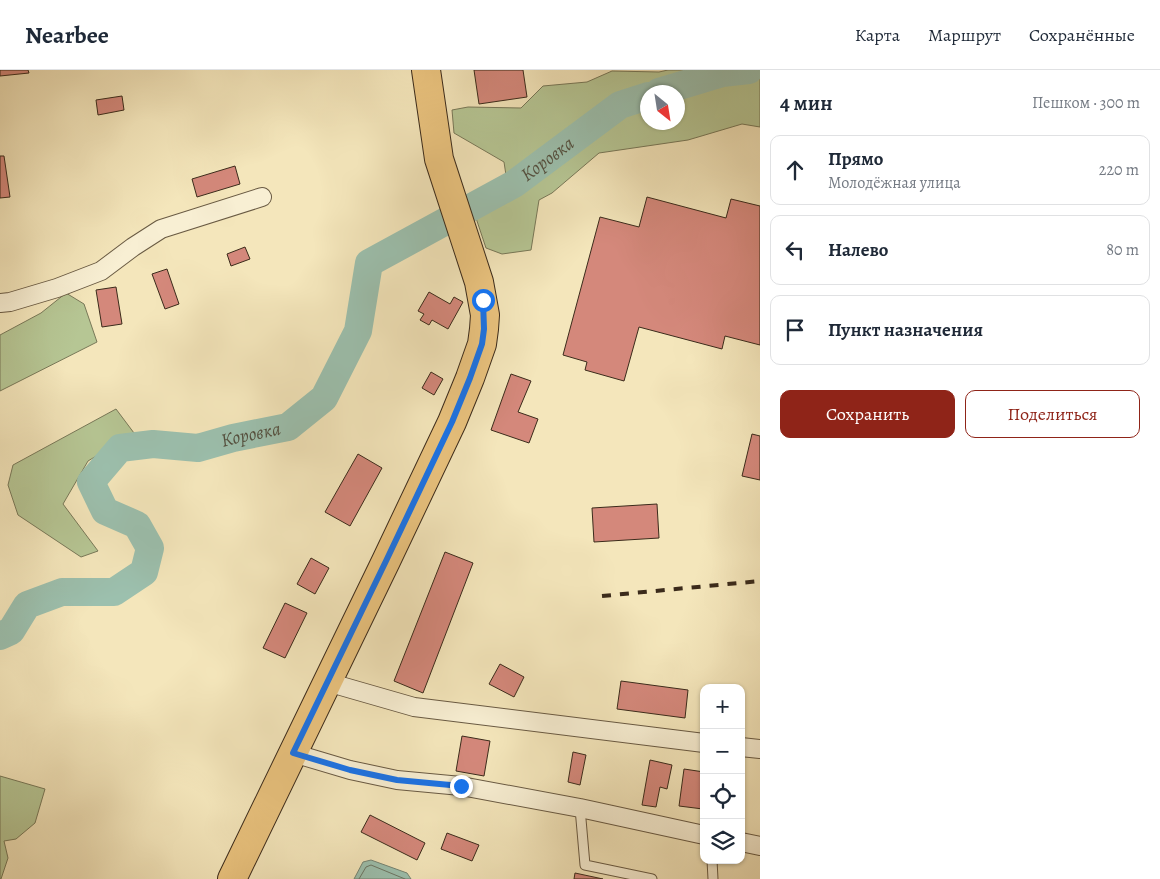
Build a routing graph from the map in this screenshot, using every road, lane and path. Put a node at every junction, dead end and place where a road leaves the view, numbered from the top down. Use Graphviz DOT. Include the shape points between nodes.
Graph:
graph roads {
  1 [pos="426,70"];
  2 [pos="262,197"];
  3 [pos="0,303"];
  4 [pos="327,682"];
  5 [pos="700,743"];
  6 [pos="745,747"];
  7 [pos="760,749"];
  8 [pos="293,753"];
  9 [pos="580,808"];
  10 [pos="700,835"];
  11 [pos="745,843"];
  12 [pos="760,846"];
  13 [pos="712,864"];
  14 [pos="232,879"];
  15 [pos="652,879"];
  16 [pos="713,879"];
  1 -- 4 [label="main road" via="445,180 479,282 484,329 478,355 448,430"];
  2 -- 3 [label="street" via="161,230 132,246 101,271 57,288"];
  4 -- 5 [label="street" via="414,707"];
  4 -- 8 [label="main road"];
  6 -- 7 [label="street"];
  8 -- 9 [label="street" via="397,780 461,786"];
  8 -- 14 [label="main road"];
  9 -- 10 [label="street"];
  9 -- 15 [label="lane" via="585,865"];
  11 -- 12 [label="street"];
  13 -- 16 [label="lane"];
}
